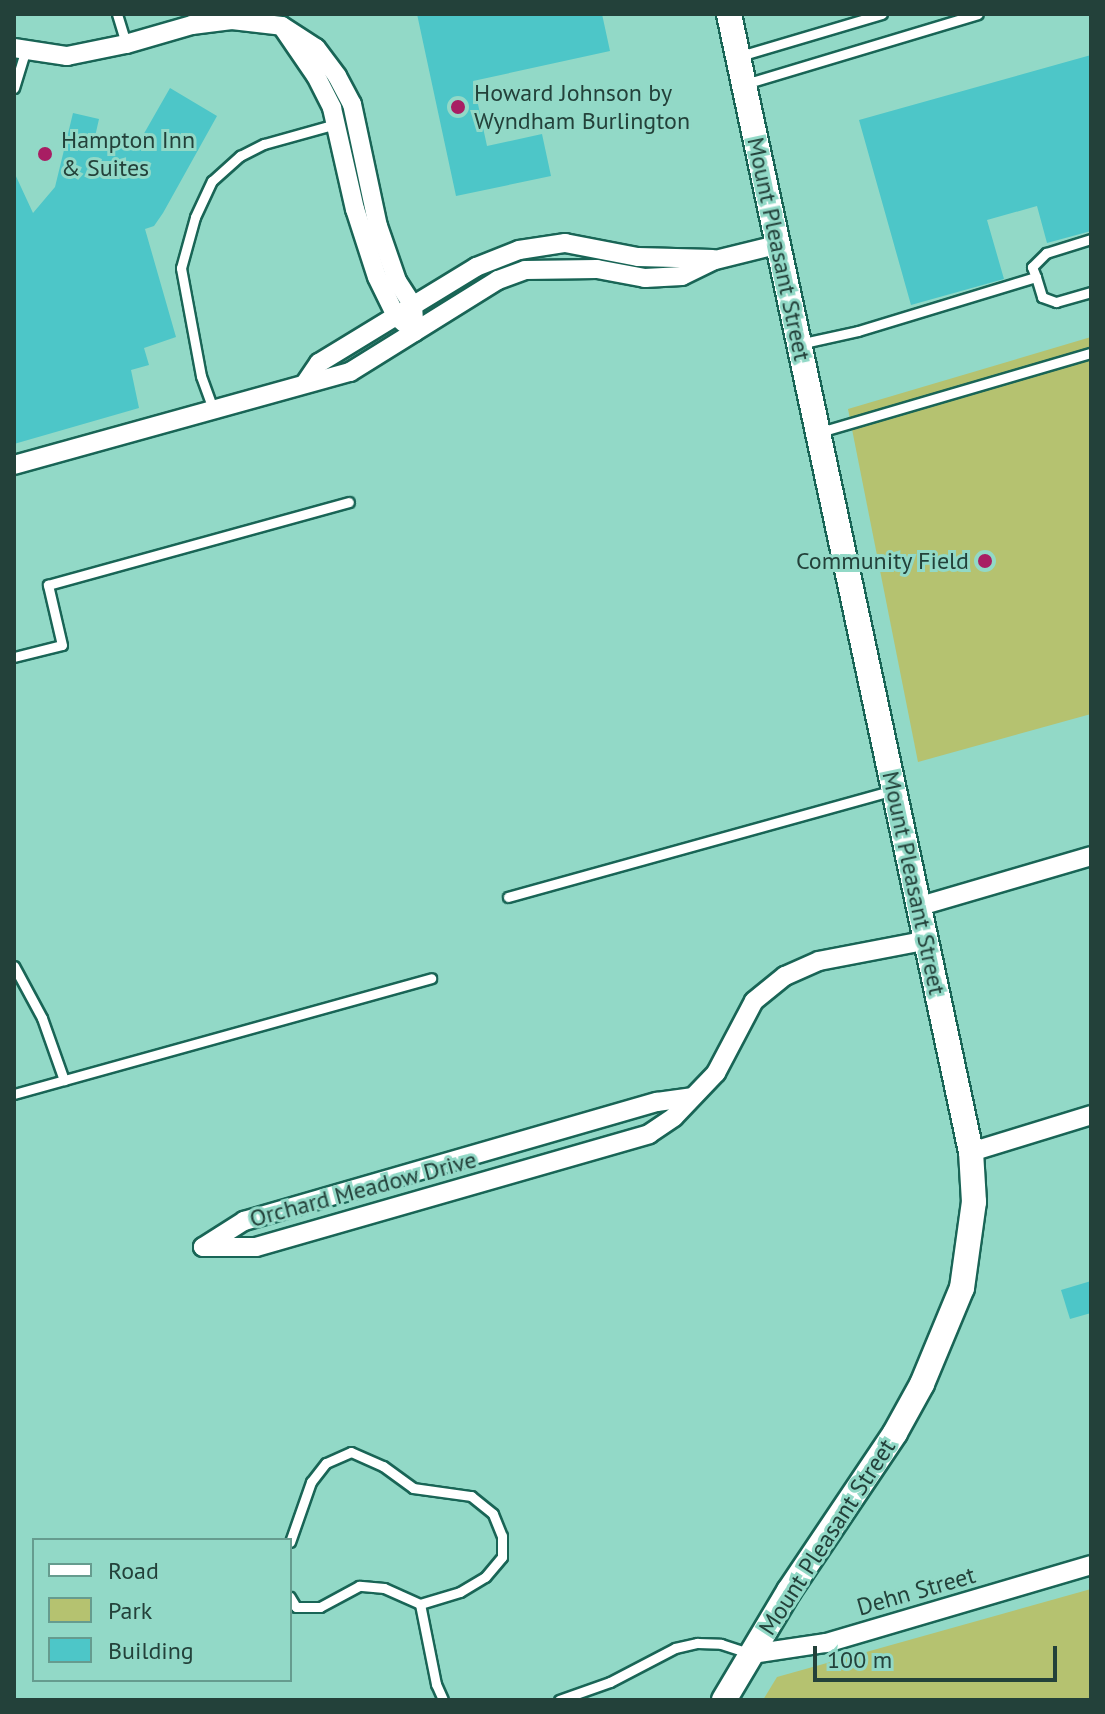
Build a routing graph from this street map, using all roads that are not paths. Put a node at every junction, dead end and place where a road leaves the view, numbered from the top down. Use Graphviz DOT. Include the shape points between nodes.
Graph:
graph roads {
  1 [pos="117,14"];
  2 [pos="729,14"];
  3 [pos="882,14"];
  4 [pos="978,14"];
  5 [pos="272,22"];
  6 [pos="126,44"];
  7 [pos="19,50"];
  8 [pos="738,56"];
  9 [pos="745,84"];
  10 [pos="14,88"];
  11 [pos="355,118"];
  12 [pos="336,124"];
  13 [pos="1091,239"];
  14 [pos="780,244"];
  15 [pos="715,260"];
  16 [pos="1036,277"];
  17 [pos="1091,292"];
  18 [pos="413,306"];
  19 [pos="396,316"];
  20 [pos="415,332"];
  21 [pos="799,344"];
  22 [pos="1091,353"];
  23 [pos="306,382"];
  24 [pos="213,409"];
  25 [pos="817,432"];
  26 [pos="14,465"];
  27 [pos="349,502"];
  28 [pos="14,657"];
  29 [pos="894,790"];
  30 [pos="1091,856"];
  31 [pos="508,897"];
  32 [pos="920,906"];
  33 [pos="928,940"];
  34 [pos="14,966"];
  35 [pos="431,978"];
  36 [pos="64,1080"];
  37 [pos="14,1094"];
  38 [pos="692,1097"];
  39 [pos="1091,1115"];
  40 [pos="971,1152"];
  41 [pos="291,1538"];
  42 [pos="1091,1565"];
  43 [pos="292,1600"];
  44 [pos="420,1604"];
  45 [pos="752,1654"];
  46 [pos="443,1700"];
  47 [pos="559,1700"];
  48 [pos="724,1700"];
  1 -- 6 [label="lane"];
  2 -- 8 [label="main road, Mount Pleasant Street"];
  3 -- 8 [label="lane"];
  4 -- 9 [label="lane"];
  5 -- 6 [label="street" via="192,25"];
  5 -- 11 [label="street" via="316,48 337,76"];
  5 -- 12 [label="street" via="316,76"];
  6 -- 7 [label="street" via="67,56"];
  7 -- 10 [label="lane"];
  8 -- 9 [label="main road, Mount Pleasant Street"];
  9 -- 14 [label="main road, Mount Pleasant Street"];
  11 -- 12 [label="lane"];
  11 -- 18 [label="street" via="384,247"];
  12 -- 19 [label="street" via="355,209"];
  12 -- 24 [label="lane" via="240,156 212,181 195,217 181,268 193,341"];
  13 -- 16 [label="lane" via="1046,253 1032,267"];
  14 -- 15 [label="street"];
  14 -- 21 [label="main road, Mount Pleasant Street"];
  15 -- 18 [label="street" via="638,257 565,243 519,250 476,267"];
  15 -- 20 [label="street" via="682,276 645,278 597,269 525,270 498,280"];
  16 -- 17 [label="lane" via="1042,297 1056,302"];
  16 -- 21 [label="lane"];
  18 -- 19 [label="street"];
  18 -- 20 [label="street"];
  19 -- 20 [label="street"];
  19 -- 23 [label="street" via="319,363"];
  20 -- 23 [label="street" via="350,372"];
  21 -- 25 [label="main road, Mount Pleasant Street"];
  22 -- 25 [label="lane"];
  23 -- 24 [label="street"];
  24 -- 26 [label="street"];
  25 -- 29 [label="main road, Mount Pleasant Street"];
  27 -- 28 [label="lane" via="48,585 62,645"];
  29 -- 31 [label="lane"];
  29 -- 32 [label="main road, Mount Pleasant Street"];
  30 -- 32 [label="street"];
  32 -- 33 [label="main road, Mount Pleasant Street"];
  33 -- 38 [label="street, Orchard Meadow Drive" via="819,961 785,976 754,1001 716,1073"];
  33 -- 40 [label="main road, Mount Pleasant Street"];
  34 -- 36 [label="lane" via="42,1018"];
  35 -- 36 [label="lane"];
  36 -- 37 [label="lane"];
  38 -- 38 [label="street, Orchard Meadow Drive" via="657,1102 244,1221 203,1247 256,1247 649,1134"];
  39 -- 40 [label="street"];
  40 -- 45 [label="main road, Mount Pleasant Street" via="971,1238 962,1288 946,1331 895,1433"];
  41 -- 44 [label="lane" via="311,1482 326,1463 351,1452 413,1488 471,1496 493,1514 502,1536 502,1557 485,1577 460,1592"];
  42 -- 45 [label="street, Dehn Street" via="826,1643"];
  43 -- 44 [label="lane" via="296,1607 320,1607 359,1586 384,1588"];
  44 -- 46 [label="lane"];
  45 -- 47 [label="lane" via="721,1644 675,1648 610,1682"];
  45 -- 48 [label="main road, Mount Pleasant Street"];
}
